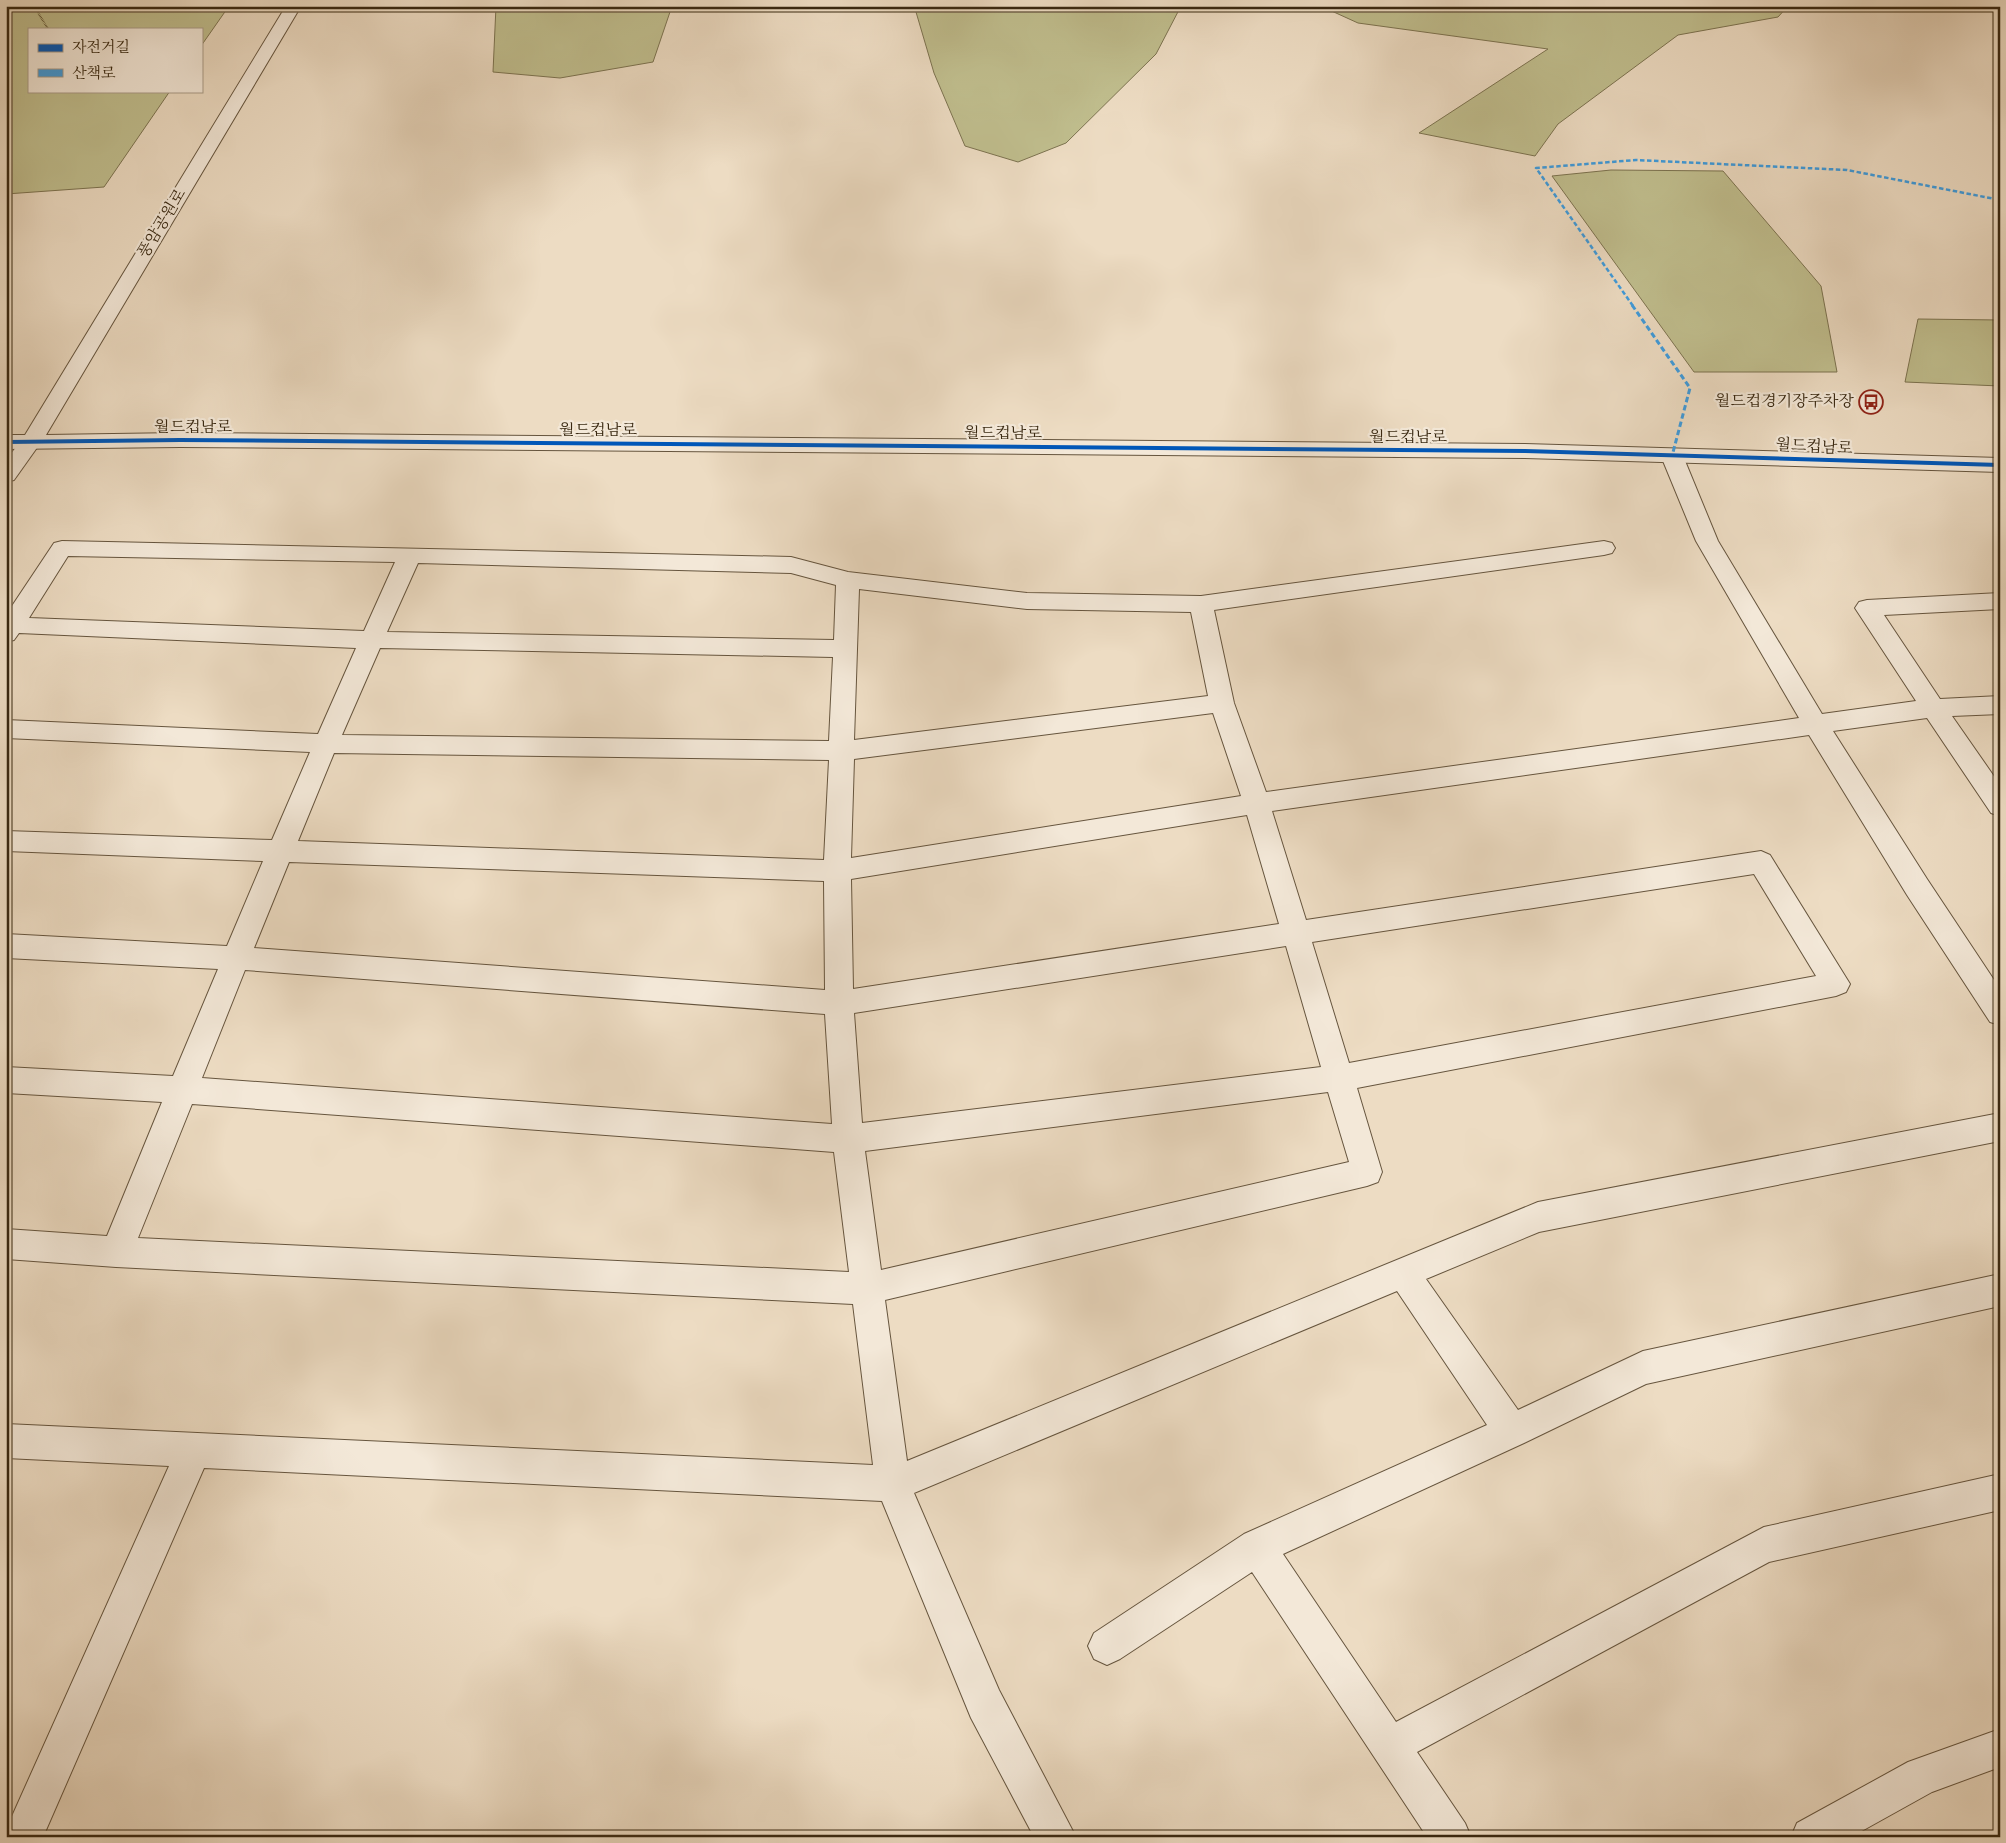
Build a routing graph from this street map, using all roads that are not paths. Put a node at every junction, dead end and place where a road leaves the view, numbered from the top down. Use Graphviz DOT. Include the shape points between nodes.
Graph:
graph roads {
  1 [pos="294,6"];
  2 [pos="6,442"];
  3 [pos="31,442"];
  4 [pos="1672,456"];
  5 [pos="2000,465"];
  6 [pos="6,475"];
  7 [pos="1604,548"];
  8 [pos="410,555"];
  9 [pos="848,580"];
  10 [pos="2000,601"];
  11 [pos="1201,604"];
  12 [pos="9,629"];
  13 [pos="371,640"];
  14 [pos="846,649"];
  15 [pos="1222,703"];
  16 [pos="2000,705"];
  17 [pos="1933,708"];
  18 [pos="1815,724"];
  19 [pos="6,728"];
  20 [pos="328,744"];
  21 [pos="843,750"];
  22 [pos="1257,802"];
  23 [pos="2000,806"];
  24 [pos="6,841"];
  25 [pos="281,851"];
  26 [pos="838,871"];
  27 [pos="1296,932"];
  28 [pos="6,946"];
  29 [pos="237,958"];
  30 [pos="839,1003"];
  31 [pos="2000,1013"];
  32 [pos="1339,1078"];
  33 [pos="6,1080"];
  34 [pos="183,1090"];
  35 [pos="2000,1127"];
  36 [pos="848,1139"];
  37 [pos="6,1244"];
  38 [pos="116,1252"];
  39 [pos="1403,1273"];
  40 [pos="867,1290"];
  41 [pos="2000,1290"];
  42 [pos="1512,1431"];
  43 [pos="6,1441"];
  44 [pos="194,1450"];
  45 [pos="893,1484"];
  46 [pos="2000,1492"];
  47 [pos="1257,1547"];
  48 [pos="1107,1646"];
  49 [pos="1390,1746"];
  50 [pos="2000,1748"];
  51 [pos="23,1837"];
  52 [pos="1056,1837"];
  53 [pos="1451,1837"];
  54 [pos="1811,1837"];
  1 -- 3 [label="street, 풍암공원로"];
  2 -- 3 [label="street, 월드컵남로"];
  3 -- 4 [label="street, 월드컵남로" via="180,440 1510,451"];
  3 -- 6 [label="street, 풍암공원로"];
  4 -- 5 [label="street, 월드컵남로"];
  4 -- 18 [label="street" via="1707,541"];
  7 -- 11 [label="street"];
  8 -- 9 [label="street" via="791,565"];
  8 -- 12 [label="street" via="62,548"];
  8 -- 13 [label="street"];
  9 -- 11 [label="street" via="1027,601"];
  9 -- 14 [label="street"];
  10 -- 17 [label="street" via="1867,608"];
  11 -- 15 [label="street"];
  12 -- 13 [label="street"];
  13 -- 14 [label="street"];
  13 -- 20 [label="street"];
  14 -- 21 [label="street"];
  15 -- 21 [label="street"];
  15 -- 22 [label="street"];
  16 -- 17 [label="street"];
  17 -- 18 [label="street"];
  17 -- 23 [label="street"];
  18 -- 22 [label="street"];
  18 -- 31 [label="street"];
  19 -- 20 [label="street"];
  20 -- 21 [label="street"];
  20 -- 25 [label="street"];
  21 -- 26 [label="street"];
  22 -- 26 [label="street"];
  22 -- 27 [label="street"];
  24 -- 25 [label="street"];
  25 -- 26 [label="street"];
  25 -- 29 [label="street"];
  26 -- 30 [label="street"];
  27 -- 30 [label="street"];
  27 -- 32 [label="street"];
  27 -- 32 [label="street" via="1761,862 1836,984"];
  28 -- 29 [label="street"];
  29 -- 30 [label="street"];
  29 -- 34 [label="street"];
  30 -- 36 [label="street"];
  32 -- 36 [label="street"];
  32 -- 40 [label="street" via="1367,1172"];
  33 -- 34 [label="street"];
  34 -- 36 [label="street"];
  34 -- 38 [label="street"];
  35 -- 39 [label="street" via="1538,1216"];
  36 -- 40 [label="street"];
  37 -- 38 [label="street"];
  38 -- 40 [label="street"];
  39 -- 42 [label="street"];
  39 -- 45 [label="street"];
  40 -- 45 [label="street"];
  41 -- 42 [label="street" via="1643,1368"];
  42 -- 47 [label="street"];
  43 -- 44 [label="street"];
  44 -- 45 [label="street"];
  44 -- 51 [label="street"];
  45 -- 52 [label="street" via="985,1704"];
  46 -- 49 [label="street" via="1764,1545"];
  47 -- 48 [label="street"];
  47 -- 49 [label="street"];
  49 -- 53 [label="street"];
  50 -- 54 [label="street" via="1922,1776"];
}
